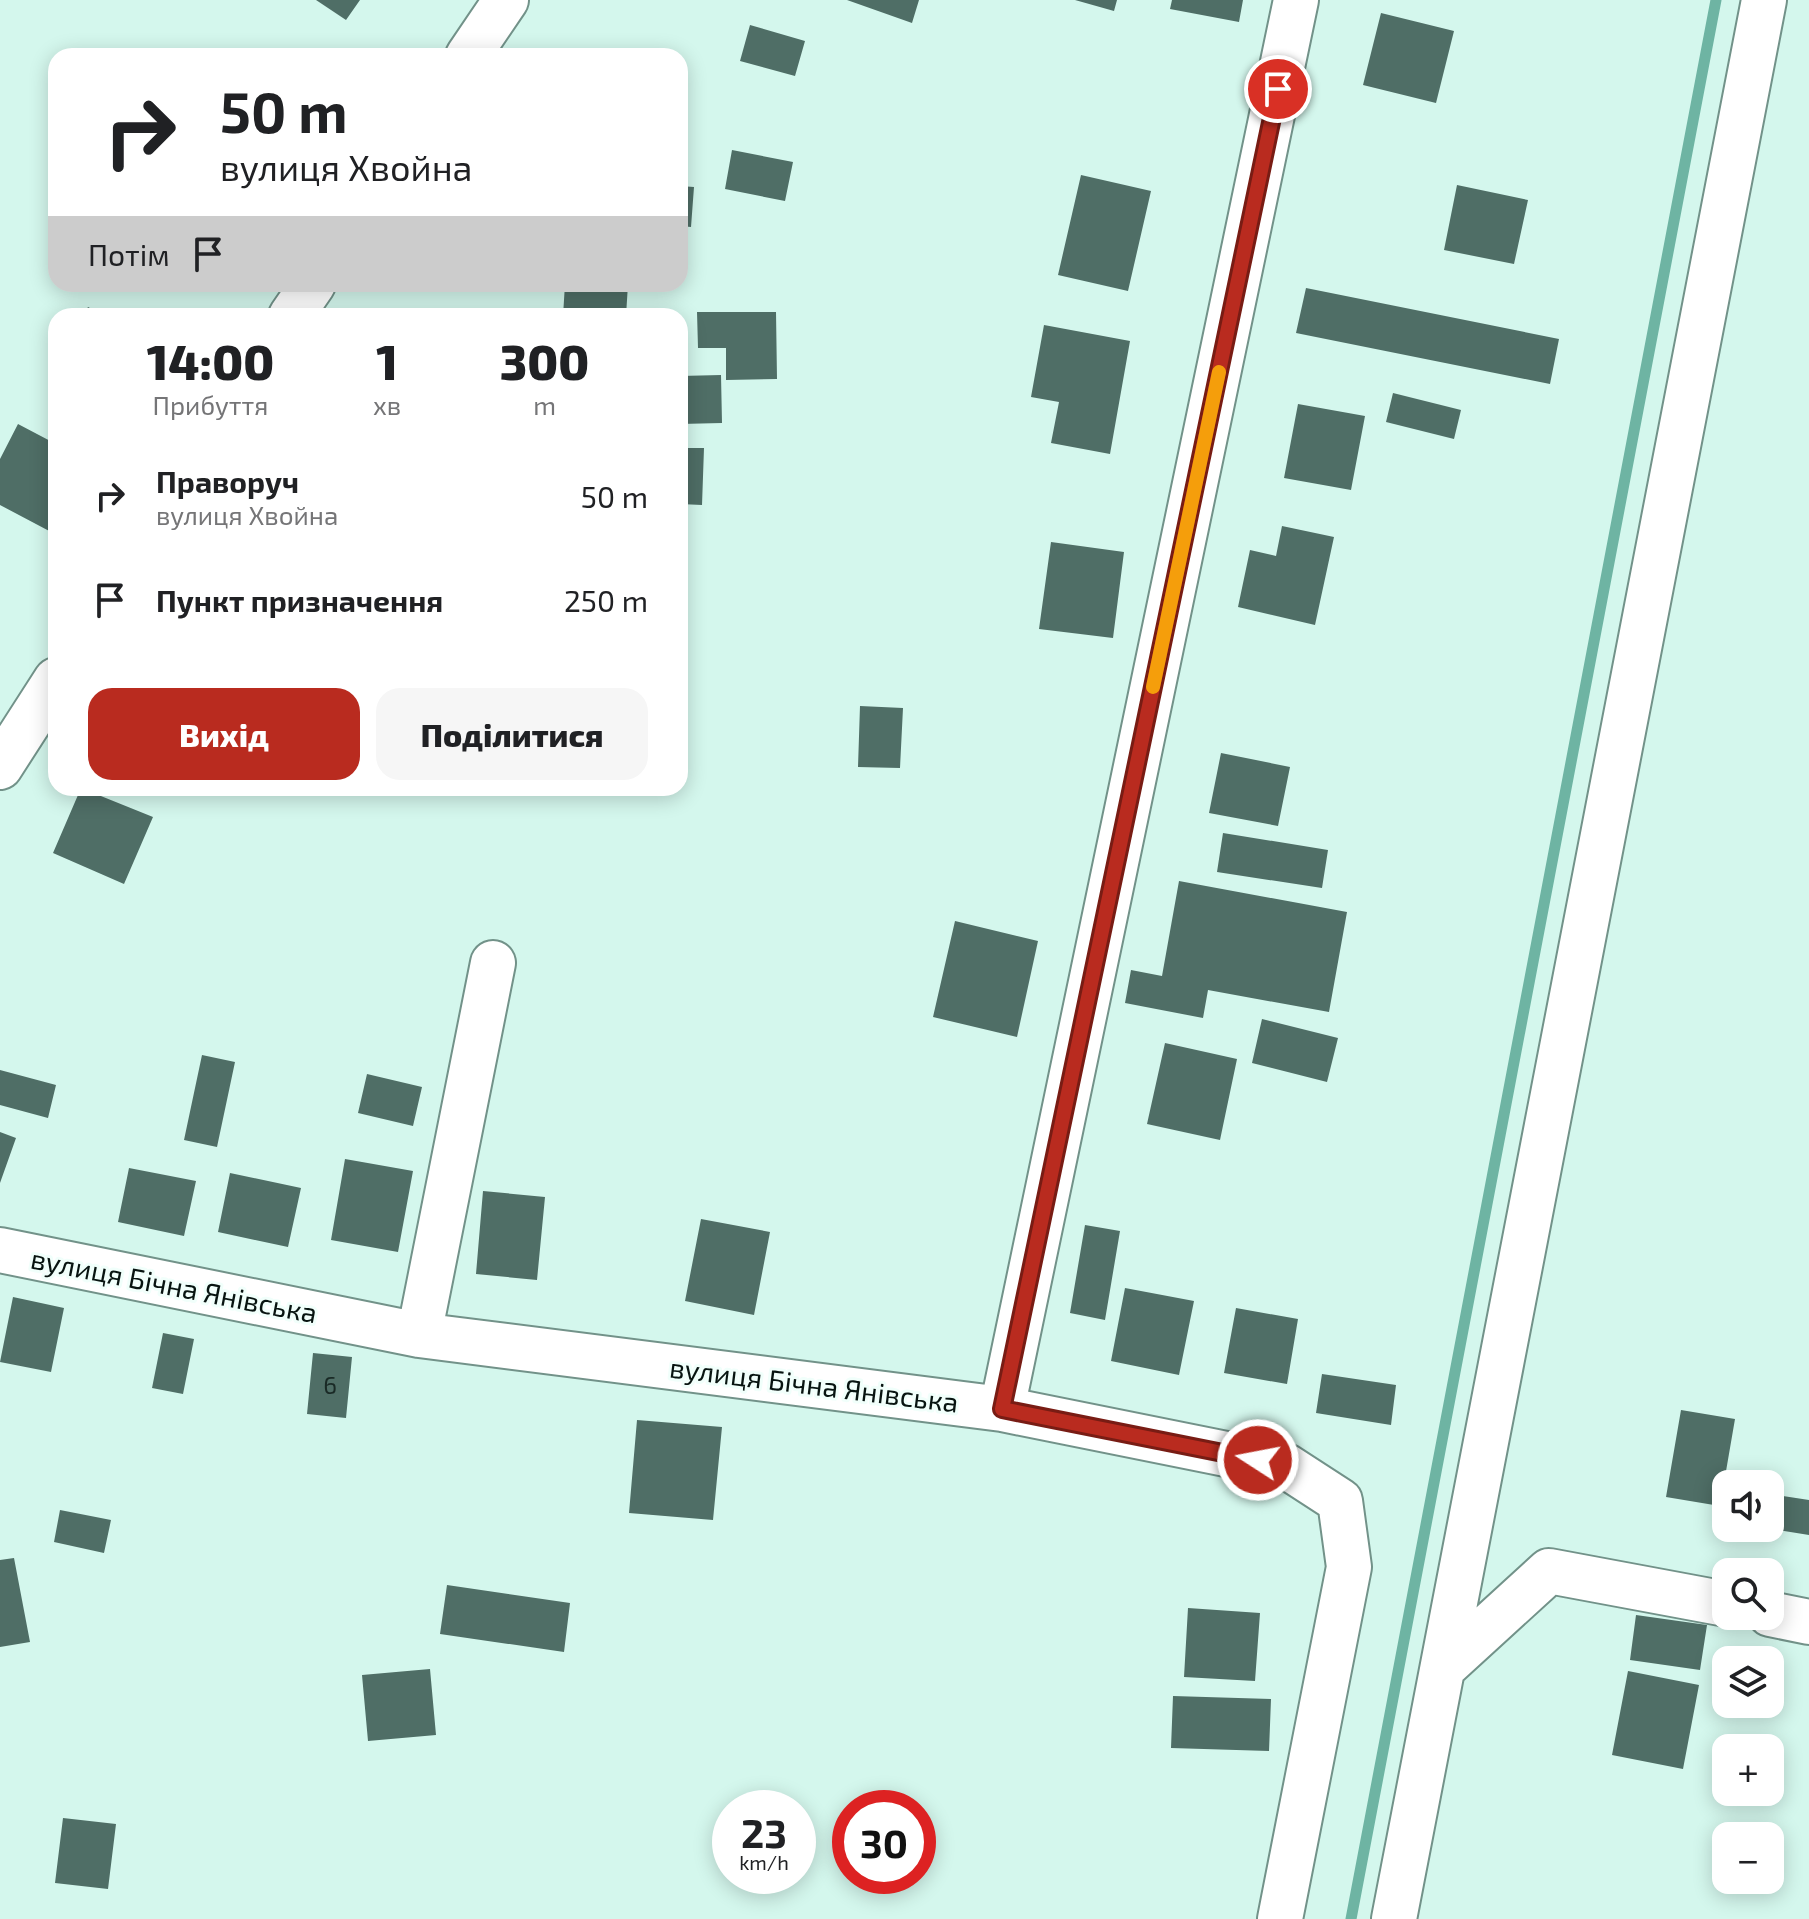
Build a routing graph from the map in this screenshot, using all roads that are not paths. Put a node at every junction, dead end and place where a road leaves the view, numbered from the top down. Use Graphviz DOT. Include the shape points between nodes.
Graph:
graph roads {
  1 [pos="506,0"];
  2 [pos="1296,0"];
  3 [pos="1764,0"];
  4 [pos="473,48"];
  5 [pos="48,692"];
  6 [pos="0,767"];
  7 [pos="493,963"];
  8 [pos="0,1250"];
  9 [pos="419,1335"];
  10 [pos="1002,1409"];
  11 [pos="1712,1601"];
  12 [pos="1784,1617"];
  13 [pos="1809,1622"];
  14 [pos="1445,1666"];
  15 [pos="1280,1919"];
  16 [pos="1394,1919"];
  1 -- 4 [label="street"];
  2 -- 10 [label="street"];
  3 -- 14 [label="street"];
  5 -- 6 [label="street"];
  7 -- 9 [label="street"];
  8 -- 9 [label="street, вулиця Бічна Янівська"];
  9 -- 10 [label="street, вулиця Бічна Янівська"];
  10 -- 15 [label="street, вулиця Бічна Янівська" via="1286,1466 1340,1501 1349,1567"];
  11 -- 14 [label="street" via="1549,1571"];
  12 -- 13 [label="street"];
  14 -- 16 [label="street"];
}
